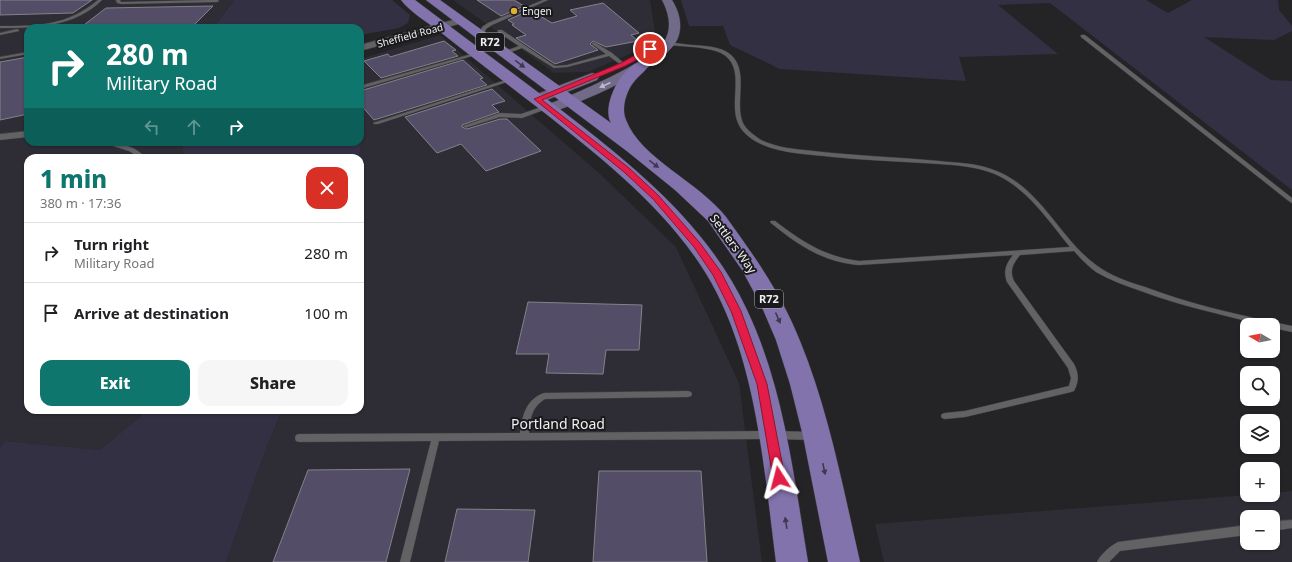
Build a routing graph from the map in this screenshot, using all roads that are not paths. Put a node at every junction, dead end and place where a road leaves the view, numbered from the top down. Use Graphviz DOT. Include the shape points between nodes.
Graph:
graph roads {
  1 [pos="100,0"];
  2 [pos="118,0"];
  3 [pos="407,0"];
  4 [pos="432,0"];
  5 [pos="546,0"];
  6 [pos="664,0"];
  7 [pos="667,0"];
  8 [pos="217,1"];
  9 [pos="45,24"];
  10 [pos="450,24"];
  11 [pos="0,27"];
  12 [pos="24,27"];
  13 [pos="24,29"];
  14 [pos="500,31"];
  15 [pos="0,34"];
  16 [pos="659,35"];
  17 [pos="1084,36"];
  18 [pos="594,43"];
  19 [pos="669,44"];
  20 [pos="479,45"];
  21 [pos="522,46"];
  22 [pos="364,47"];
  23 [pos="504,53"];
  24 [pos="24,54"];
  25 [pos="610,54"];
  26 [pos="0,58"];
  27 [pos="623,64"];
  28 [pos="642,64"];
  29 [pos="511,80"];
  30 [pos="364,87"];
  31 [pos="552,102"];
  32 [pos="376,123"];
  33 [pos="466,126"];
  34 [pos="24,134"];
  35 [pos="0,137"];
  36 [pos="119,146"];
  37 [pos="634,148"];
  38 [pos="138,154"];
  39 [pos="1292,201"];
  40 [pos="773,222"];
  41 [pos="1076,249"];
  42 [pos="1018,252"];
  43 [pos="1246,318"];
  44 [pos="1280,326"];
  45 [pos="1292,329"];
  46 [pos="688,394"];
  47 [pos="945,416"];
  48 [pos="772,435"];
  49 [pos="817,436"];
  50 [pos="436,437"];
  51 [pos="524,437"];
  52 [pos="299,438"];
  53 [pos="1292,524"];
  54 [pos="1280,525"];
  55 [pos="1240,531"];
  56 [pos="405,562"];
  57 [pos="792,562"];
  58 [pos="844,562"];
  59 [pos="1102,562"];
  1 -- 9 [label="lane" via="76,16"];
  2 -- 8 [label="lane" via="121,3"];
  3 -- 10 [label="main road, Settlers Way / R72"];
  4 -- 10 [label="main road, Settlers Way / R72"];
  5 -- 20 [label="lane" via="484,28"];
  6 -- 16 [label="street"];
  7 -- 19 [label="street" via="675,20"];
  10 -- 20 [label="main road, Settlers Way / R72"];
  10 -- 22 [label="street, Sheffield Road"];
  11 -- 12 [label="lane"];
  13 -- 15 [label="lane"];
  14 -- 21 [label="lane"];
  16 -- 19 [label="lane"];
  16 -- 27 [label="street" via="642,55"];
  17 -- 39 [label="lane"];
  18 -- 25 [label="lane"];
  19 -- 28 [label="street"];
  19 -- 41 [label="lane" via="717,49 730,55 738,72 737,101 740,123 763,143 776,148 817,154 941,163 995,172 1028,192"];
  20 -- 23 [label="main road, Settlers Way / R72"];
  20 -- 29 [label="main road, Settlers Way / R72"];
  20 -- 30 [label="lane"];
  21 -- 23 [label="lane"];
  21 -- 25 [label="lane" via="554,67"];
  23 -- 31 [label="main road, Settlers Way / R72, one-way"];
  24 -- 26 [label="lane"];
  25 -- 27 [label="lane"];
  27 -- 31 [label="street"];
  28 -- 31 [label="street, one-way" via="619,79"];
  28 -- 37 [label="main road" via="626,81 616,105 617,119"];
  29 -- 31 [label="main road, Settlers Way / R72"];
  29 -- 32 [label="lane"];
  31 -- 33 [label="lane" via="522,116 500,115"];
  31 -- 37 [label="main road, Settlers Way / R72"];
  31 -- 48 [label="main road, Settlers Way / R72" via="656,197 718,274 736,311 762,384"];
  34 -- 35 [label="street"];
  36 -- 38 [label="lane"];
  37 -- 49 [label="main road, Settlers Way / R72, one-way" via="682,186 715,217 752,268 788,340"];
  40 -- 42 [label="lane" via="800,244 845,263"];
  41 -- 42 [label="lane"];
  41 -- 43 [label="lane" via="1103,273 1125,283 1160,296"];
  42 -- 47 [label="lane" via="1007,268 1007,274 1071,366 1075,374 1071,389 965,414"];
  44 -- 45 [label="lane"];
  46 -- 51 [label="lane" via="544,396 535,400 527,414"];
  48 -- 49 [label="lane, Portland Road"];
  48 -- 51 [label="lane, Portland Road"];
  57 -- 48 [label="main road, Settlers Way / R72, one-way"];
  49 -- 58 [label="main road, Settlers Way / R72, one-way"];
  50 -- 51 [label="lane, Portland Road"];
  50 -- 52 [label="lane, Portland Road"];
  50 -- 56 [label="lane"];
  53 -- 54 [label="lane"];
  55 -- 59 [label="lane" via="1118,547"];
}
